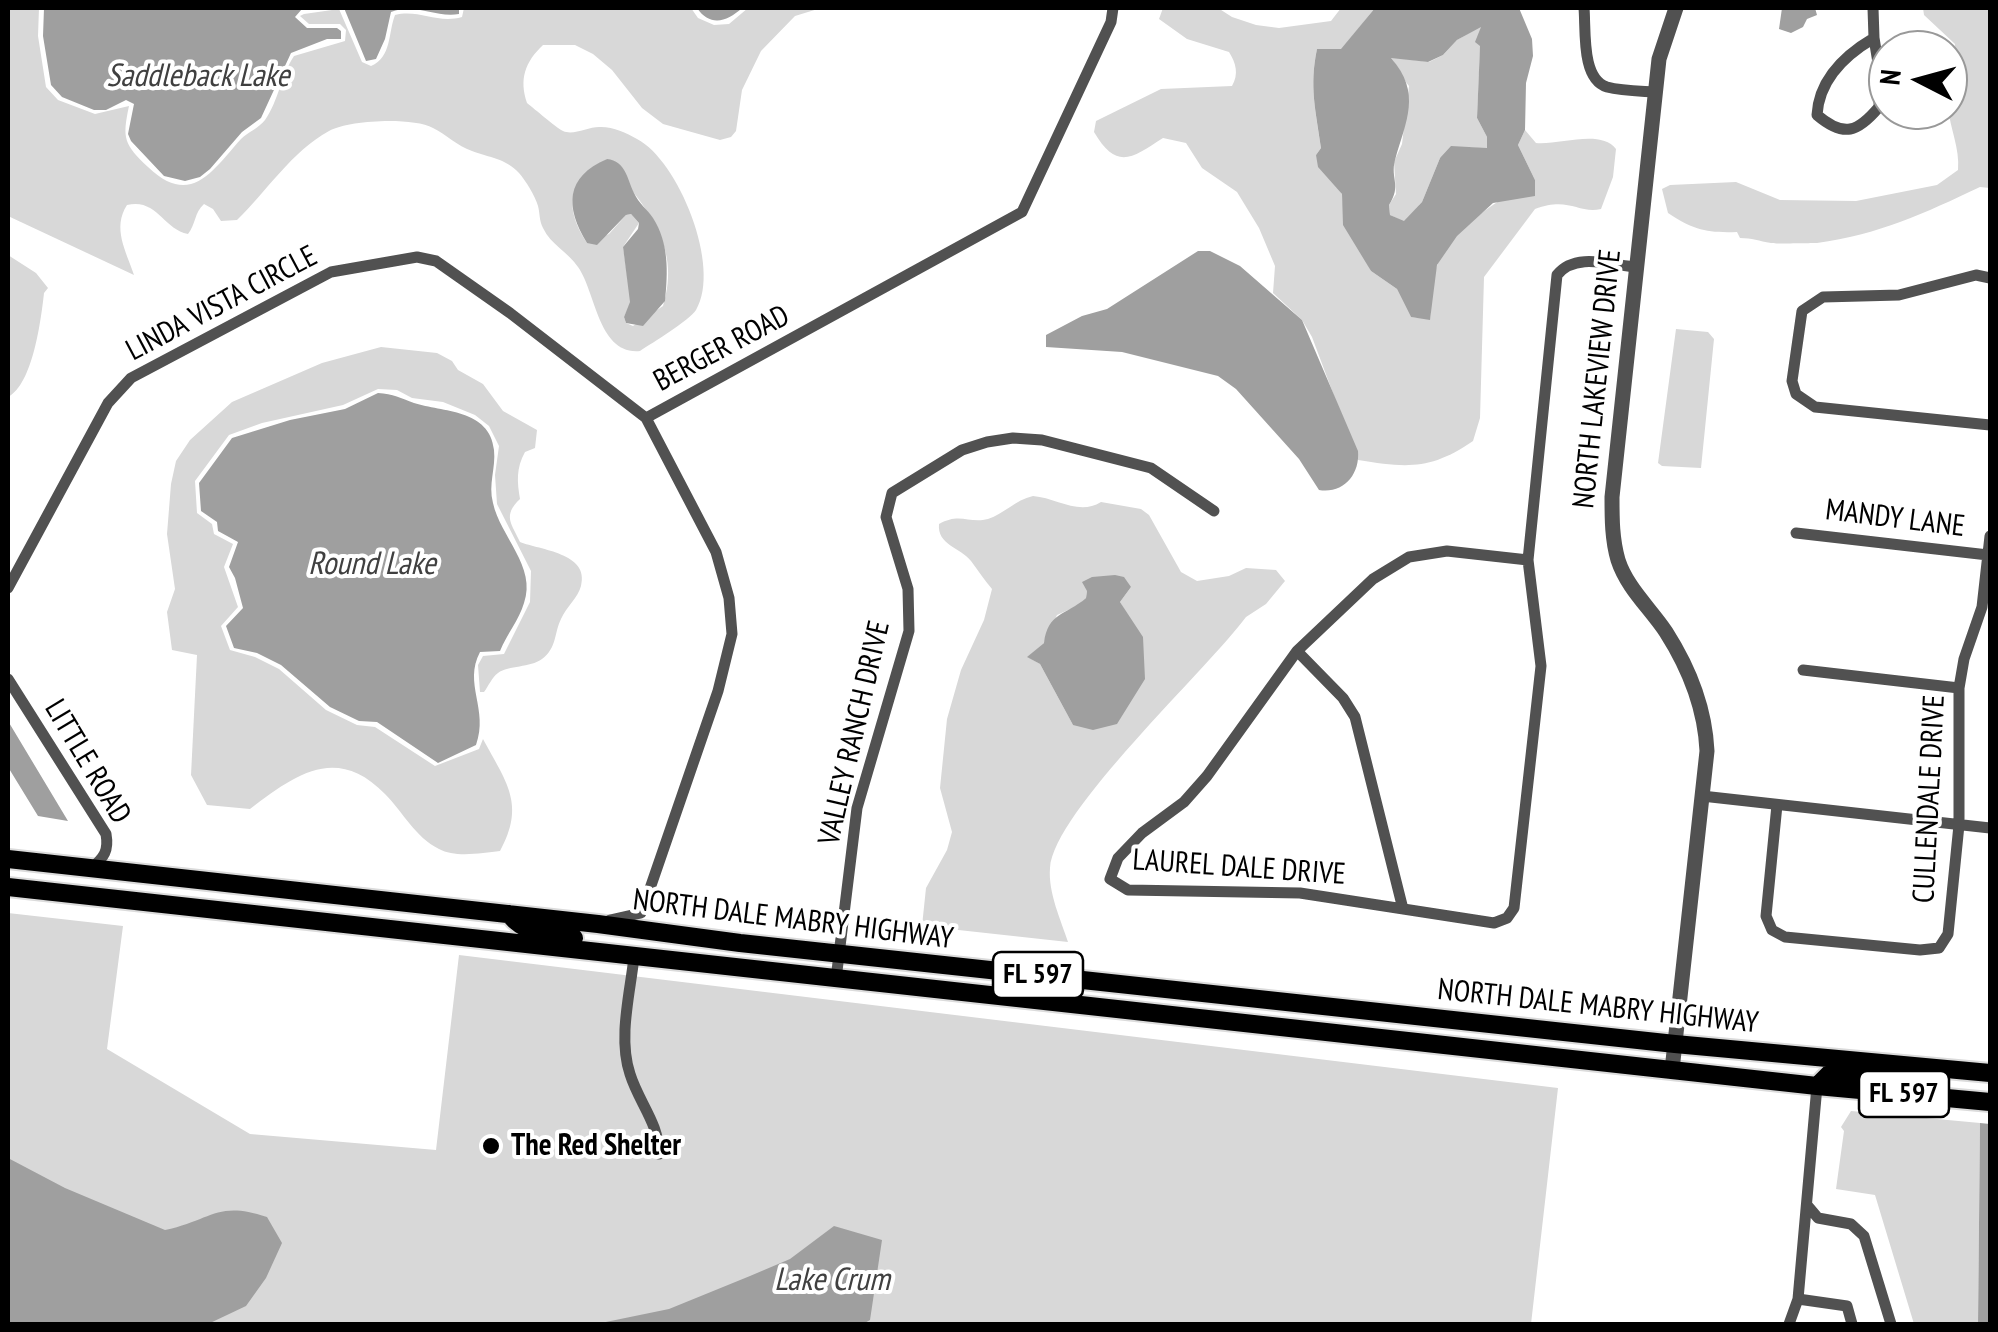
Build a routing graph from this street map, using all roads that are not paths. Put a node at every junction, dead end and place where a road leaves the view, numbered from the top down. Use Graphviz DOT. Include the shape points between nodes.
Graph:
graph roads {
  1 [pos="1113,8"];
  2 [pos="1584,8"];
  3 [pos="1676,8"];
  4 [pos="1874,38"];
  5 [pos="1655,92"];
  6 [pos="1636,268"];
  7 [pos="1990,278"];
  8 [pos="646,418"];
  9 [pos="1990,425"];
  10 [pos="1214,511"];
  11 [pos="1796,533"];
  12 [pos="1990,536"];
  13 [pos="1988,555"];
  14 [pos="1528,560"];
  15 [pos="8,588"];
  16 [pos="1297,652"];
  17 [pos="1803,670"];
  18 [pos="8,679"];
  19 [pos="1959,688"];
  20 [pos="1702,796"];
  21 [pos="1777,804"];
  22 [pos="1959,825"];
  23 [pos="1990,828"];
  24 [pos="8,859"];
  25 [pos="92,868"];
  26 [pos="8,887"];
  27 [pos="1404,909"];
  28 [pos="509,914"];
  29 [pos="598,924"];
  30 [pos="740,943"];
  31 [pos="840,954"];
  32 [pos="634,957"];
  33 [pos="836,979"];
  34 [pos="1676,1044"];
  35 [pos="1672,1070"];
  36 [pos="1990,1073"];
  37 [pos="1990,1085"];
  38 [pos="1817,1086"];
  39 [pos="1990,1102"];
  40 [pos="660,1154"];
  41 [pos="1808,1205"];
  42 [pos="1798,1299"];
  43 [pos="1789,1324"];
  44 [pos="1852,1324"];
  45 [pos="1891,1324"];
  1 -- 8 [label="street, BERGER ROAD" via="1022,212"];
  2 -- 5 [label="street" via="1595,80"];
  3 -- 5 [label="street, NORTH LAKEVIEW DRIVE"];
  4 -- 4 [label="street" via="1879,107 1861,127 1828,125 1817,116 1824,86 1845,58"];
  5 -- 6 [label="street, NORTH LAKEVIEW DRIVE"];
  6 -- 14 [label="street, LAUREL DALE DRIVE" via="1577,261 1557,275"];
  6 -- 20 [label="street, NORTH LAKEVIEW DRIVE" via="1612,529 1627,580 1667,634 1699,698 1707,750"];
  7 -- 9 [label="street" via="1976,275 1899,295 1823,297 1802,311 1792,381 1796,394 1816,406"];
  8 -- 15 [label="street, LINDA VISTA CIRCLE" via="436,261 396,259 331,272 131,378 108,403"];
  8 -- 29 [label="street, BERGER ROAD" via="716,552 732,634 640,913"];
  10 -- 31 [label="street, VALLEY RANCH DRIVE" via="1150,468 1013,438 962,450 892,493 886,517 908,590 909,632 857,808"];
  11 -- 13 [label="street, MANDY LANE"];
  12 -- 13 [label="street, CULLENDALE DRIVE"];
  13 -- 19 [label="street, CULLENDALE DRIVE" via="1982,606"];
  14 -- 16 [label="street, LAUREL DALE DRIVE" via="1446,551 1408,557 1372,579"];
  14 -- 27 [label="street, LAUREL DALE DRIVE" via="1541,666 1514,908 1494,922"];
  16 -- 27 [label="street" via="1355,717"];
  16 -- 27 [label="street, LAUREL DALE DRIVE" via="1207,776 1118,858 1110,879 1128,890 1300,893"];
  17 -- 19 [label="street"];
  18 -- 25 [label="street, LITTLE ROAD" via="106,834 108,846"];
  19 -- 22 [label="street, CULLENDALE DRIVE"];
  20 -- 21 [label="street"];
  20 -- 34 [label="street, NORTH LAKEVIEW DRIVE"];
  21 -- 22 [label="street"];
  21 -- 22 [label="street, CULLENDALE DRIVE" via="1766,916 1784,937 1939,948 1948,934"];
  22 -- 23 [label="street"];
  24 -- 25 [label="main road, NORTH DALE MABRY HIGHWAY / FL 597"];
  25 -- 28 [label="main road, NORTH DALE MABRY HIGHWAY / FL 597"];
  26 -- 32 [label="main road, NORTH DALE MABRY HIGHWAY / FL 597"];
  28 -- 29 [label="main road, NORTH DALE MABRY HIGHWAY / FL 597"];
  28 -- 32 [label="main road" via="532,932 604,943"];
  29 -- 30 [label="main road, NORTH DALE MABRY HIGHWAY / FL 597"];
  30 -- 31 [label="main road, NORTH DALE MABRY HIGHWAY / FL 597"];
  30 -- 32 [label="main road" via="724,955 658,948"];
  31 -- 33 [label="street, VALLEY RANCH DRIVE"];
  31 -- 34 [label="main road, NORTH DALE MABRY HIGHWAY / FL 597"];
  32 -- 33 [label="main road, NORTH DALE MABRY HIGHWAY / FL 597"];
  32 -- 40 [label="street" via="624,1049 659,1135"];
  33 -- 35 [label="main road, NORTH DALE MABRY HIGHWAY / FL 597"];
  34 -- 35 [label="street, NORTH LAKEVIEW DRIVE"];
  34 -- 36 [label="main road, NORTH DALE MABRY HIGHWAY / FL 597"];
  35 -- 38 [label="main road, NORTH DALE MABRY HIGHWAY / FL 597"];
  37 -- 38 [label="main road" via="1847,1071 1831,1072"];
  38 -- 39 [label="main road, NORTH DALE MABRY HIGHWAY / FL 597"];
  38 -- 41 [label="street"];
  41 -- 42 [label="street"];
  41 -- 45 [label="street" via="1818,1218 1851,1224 1864,1236"];
  42 -- 43 [label="street"];
  42 -- 44 [label="street" via="1846,1306"];
}
